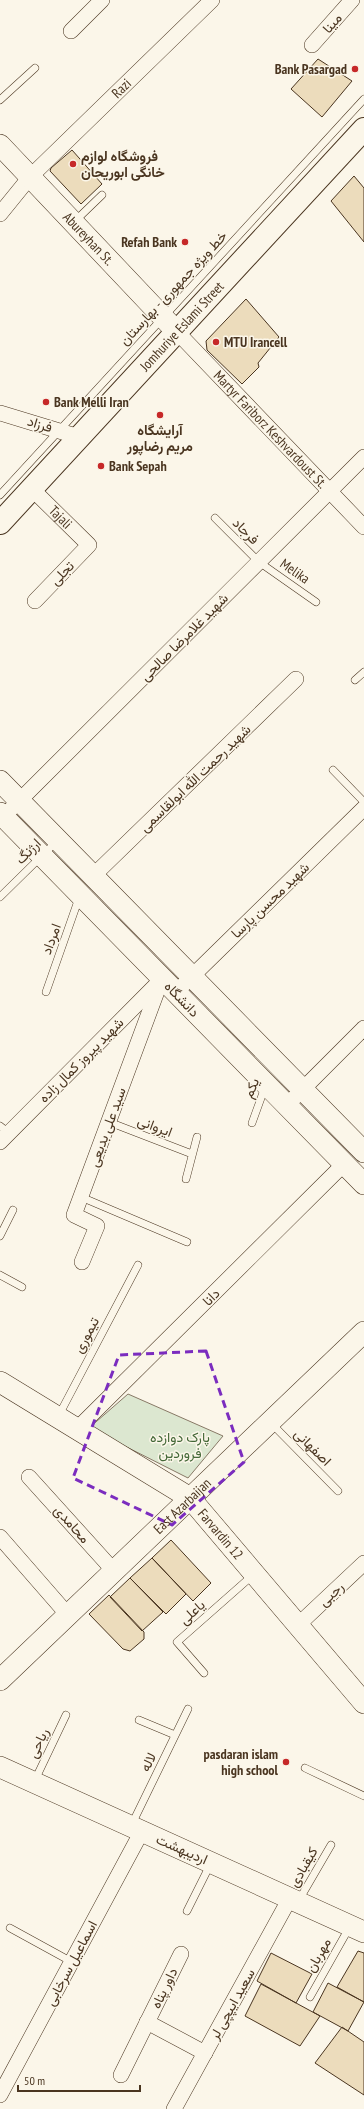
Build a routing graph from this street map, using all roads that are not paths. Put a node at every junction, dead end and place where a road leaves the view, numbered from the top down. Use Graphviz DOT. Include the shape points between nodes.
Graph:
graph roads {
  1 [pos="102,0"];
  2 [pos="212,0"];
  3 [pos="352,0"];
  4 [pos="71,31"];
  5 [pos="312,45"];
  6 [pos="35,68"];
  7 [pos="364,99"];
  8 [pos="0,100"];
  9 [pos="364,129"];
  10 [pos="0,145"];
  11 [pos="30,177"];
  12 [pos="102,194"];
  13 [pos="0,214"];
  14 [pos="73,222"];
  15 [pos="170,325"];
  16 [pos="0,412"];
  17 [pos="59,430"];
  18 [pos="80,437"];
  19 [pos="364,457"];
  20 [pos="32,489"];
  21 [pos="330,491"];
  22 [pos="0,495"];
  23 [pos="215,518"];
  24 [pos="0,523"];
  25 [pos="364,527"];
  26 [pos="259,562"];
  27 [pos="35,601"];
  28 [pos="316,602"];
  29 [pos="364,672"];
  30 [pos="296,679"];
  31 [pos="355,680"];
  32 [pos="334,770"];
  33 [pos="0,781"];
  34 [pos="19,801"];
  35 [pos="364,802"];
  36 [pos="364,808"];
  37 [pos="2,815"];
  38 [pos="58,840"];
  39 [pos="42,855"];
  40 [pos="93,876"];
  41 [pos="80,895"];
  42 [pos="0,897"];
  43 [pos="185,969"];
  44 [pos="169,985"];
  45 [pos="46,992"];
  46 [pos="364,1028"];
  47 [pos="271,1073"];
  48 [pos="302,1089"];
  49 [pos="286,1105"];
  50 [pos="109,1122"];
  51 [pos="252,1123"];
  52 [pos="3,1134"];
  53 [pos="197,1137"];
  54 [pos="363,1149"];
  55 [pos="192,1154"];
  56 [pos="344,1164"];
  57 [pos="186,1179"];
  58 [pos="364,1184"];
  59 [pos="81,1197"];
  60 [pos="13,1210"];
  61 [pos="0,1236"];
  62 [pos="187,1242"];
  63 [pos="82,1262"];
  64 [pos="138,1265"];
  65 [pos="0,1275"];
  66 [pos="22,1287"];
  67 [pos="364,1332"];
  68 [pos="0,1382"];
  69 [pos="58,1418"];
  70 [pos="270,1422"];
  71 [pos="77,1429"];
  72 [pos="29,1477"];
  73 [pos="338,1491"];
  74 [pos="190,1498"];
  75 [pos="0,1537"];
  76 [pos="364,1563"];
  77 [pos="114,1571"];
  78 [pos="254,1573"];
  79 [pos="68,1615"];
  80 [pos="298,1625"];
  81 [pos="204,1673"];
  82 [pos="0,1680"];
  83 [pos="364,1703"];
  84 [pos="188,1709"];
  85 [pos="66,1715"];
  86 [pos="139,1720"];
  87 [pos="175,1735"];
  88 [pos="0,1768"];
  89 [pos="306,1768"];
  90 [pos="34,1782"];
  91 [pos="364,1796"];
  92 [pos="137,1829"];
  93 [pos="331,1845"];
  94 [pos="211,1862"];
  95 [pos="294,1900"];
  96 [pos="187,1911"];
  97 [pos="10,1928"];
  98 [pos="357,1929"];
  99 [pos="181,1954"];
  100 [pos="72,1962"];
  101 [pos="310,1998"];
  102 [pos="147,2022"];
  103 [pos="205,2053"];
  104 [pos="121,2074"];
  105 [pos="0,2095"];
  106 [pos="174,2109"];
  1 -- 4 [label="street"];
  2 -- 11 [label="street, Razi"];
  3 -- 5 [label="street, مینا"];
  6 -- 8 [label="lane"];
  7 -- 15 [label="lane, خط ویژه جمهوری - بهارستان"];
  9 -- 15 [label="main road, Jomhuriye Eslami Street"];
  10 -- 11 [label="main road, Abureyhan St."];
  11 -- 13 [label="street, Razi"];
  11 -- 14 [label="main road, Abureyhan St."];
  12 -- 14 [label="lane"];
  14 -- 15 [label="main road, Abureyhan St."];
  15 -- 17 [label="lane, خط ویژه جمهوری - بهارستان"];
  15 -- 18 [label="main road, Jomhuriye Eslami Street"];
  15 -- 21 [label="street, Martyr Fariborz Keshvardoust St."];
  16 -- 17 [label="street, فرزاد"];
  17 -- 18 [label="street, فرزاد"];
  17 -- 22 [label="lane, خط ویژه جمهوری - بهارستان"];
  18 -- 20 [label="main road, Jomhuriye Eslami Street"];
  19 -- 21 [label="street, شهید غلامرضا صالحی"];
  20 -- 24 [label="main road, Jomhuriye Eslami Street"];
  20 -- 27 [label="street, Tajali" via="89,545"];
  21 -- 25 [label="street, Martyr Fariborz Keshvardoust St."];
  21 -- 26 [label="street, شهید غلامرضا صالحی"];
  23 -- 26 [label="lane, فرجاد"];
  26 -- 28 [label="lane, Melika"];
  26 -- 34 [label="street, شهید غلامرضا صالحی"];
  29 -- 31 [label="lane"];
  30 -- 40 [label="street, شهید رحمت الله ابولقاسمی"];
  32 -- 35 [label="lane"];
  33 -- 34 [label="main road, دانشگاه"];
  34 -- 37 [label="street, شهید غلامرضا صالحی"];
  34 -- 38 [label="main road, دانشگاه"];
  36 -- 43 [label="street, شهید محسن پارسا"];
  37 -- 39 [label="main road, دانشگاه"];
  38 -- 39 [label="lane, ارژنگ"];
  38 -- 40 [label="main road, دانشگاه"];
  39 -- 41 [label="main road, دانشگاه"];
  39 -- 42 [label="lane, ارژنگ"];
  40 -- 41 [label="main road"];
  40 -- 43 [label="main road, دانشگاه"];
  41 -- 44 [label="main road, دانشگاه"];
  41 -- 45 [label="lane, امرداد"];
  43 -- 44 [label="main road"];
  43 -- 47 [label="main road, دانشگاه"];
  44 -- 47 [label="main road, دانشگاه"];
  44 -- 50 [label="street, سید علی بدیعی"];
  44 -- 52 [label="street, شهید پیروز کمال زاده"];
  46 -- 48 [label="street"];
  47 -- 48 [label="main road, دانشگاه"];
  47 -- 49 [label="main road, دانشگاه"];
  47 -- 51 [label="lane, یکم"];
  48 -- 49 [label="street"];
  48 -- 54 [label="main road, دانشگاه"];
  49 -- 56 [label="main road, دانشگاه"];
  50 -- 55 [label="lane, ایروانی"];
  50 -- 59 [label="street, سید علی بدیعی"];
  53 -- 55 [label="lane"];
  54 -- 56 [label="main road"];
  55 -- 57 [label="lane"];
  56 -- 58 [label="main road, دانشگاه"];
  56 -- 71 [label="street, دانا"];
  59 -- 62 [label="lane"];
  59 -- 63 [label="street, سید علی بدیعی" via="74,1215 98,1226"];
  60 -- 61 [label="lane"];
  64 -- 69 [label="lane, تیموری"];
  65 -- 66 [label="lane"];
  67 -- 70 [label="main road, East Azarbaijan"];
  68 -- 69 [label="main road, Farvardin 12"];
  69 -- 71 [label="main road, Farvardin 12"];
  70 -- 73 [label="lane, اصفهانی"];
  70 -- 74 [label="main road, East Azarbaijan"];
  71 -- 74 [label="main road, Farvardin 12"];
  72 -- 77 [label="street, محامدی"];
  74 -- 77 [label="main road, East Azarbaijan"];
  74 -- 78 [label="main road, Farvardin 12"];
  75 -- 79 [label="street"];
  76 -- 80 [label="street, رجبی"];
  77 -- 79 [label="main road, East Azarbaijan"];
  78 -- 80 [label="main road, Farvardin 12"];
  78 -- 81 [label="lane, یاعلی" via="177,1642"];
  79 -- 82 [label="main road, East Azarbaijan"];
  80 -- 83 [label="main road, Farvardin 12"];
  84 -- 87 [label="lane, لاله"];
  85 -- 90 [label="lane, ریاحی"];
  86 -- 87 [label="lane"];
  87 -- 92 [label="lane, لاله"];
  88 -- 90 [label="main road, اردیبهشت"];
  89 -- 91 [label="lane"];
  90 -- 92 [label="main road, اردیبهشت"];
  92 -- 94 [label="main road, اردیبهشت"];
  92 -- 100 [label="street, اسماعیل سرخابی"];
  93 -- 95 [label="lane, کیقبادی"];
  94 -- 95 [label="main road, اردیبهشت"];
  94 -- 96 [label="lane"];
  95 -- 98 [label="main road, اردیبهشت"];
  95 -- 103 [label="street, سعید ایپچی لر"];
  97 -- 100 [label="lane"];
  98 -- 101 [label="lane, مهربان"];
  99 -- 102 [label="street, داور پناه"];
  100 -- 105 [label="street, اسماعیل سرخابی"];
  102 -- 103 [label="street, داور پناه"];
  102 -- 104 [label="street, داور پناه"];
  103 -- 106 [label="street, سعید ایپچی لر"];
}
